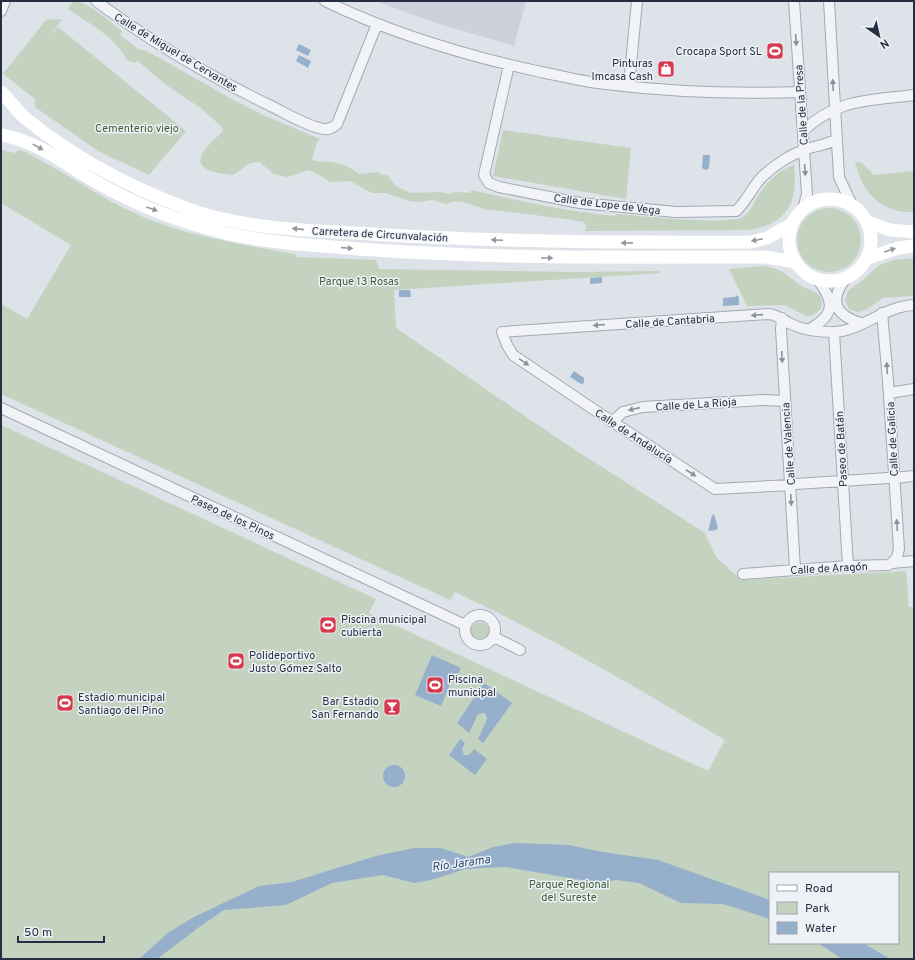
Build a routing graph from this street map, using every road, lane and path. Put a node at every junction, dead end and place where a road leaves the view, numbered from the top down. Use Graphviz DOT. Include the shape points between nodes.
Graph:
graph roads {
  1 [pos="5,1"];
  2 [pos="96,1"];
  3 [pos="325,1"];
  4 [pos="638,1"];
  5 [pos="794,1"];
  6 [pos="829,1"];
  7 [pos="1,11"];
  8 [pos="377,24"];
  9 [pos="509,65"];
  10 [pos="629,86"];
  11 [pos="1,92"];
  12 [pos="800,92"];
  13 [pos="914,95"];
  14 [pos="835,110"];
  15 [pos="802,131"];
  16 [pos="1,135"];
  17 [pos="836,140"];
  18 [pos="804,150"];
  19 [pos="852,205"];
  20 [pos="803,209"];
  21 [pos="868,222"];
  22 [pos="792,224"];
  23 [pos="914,232"];
  24 [pos="914,246"];
  25 [pos="868,258"];
  26 [pos="795,262"];
  27 [pos="846,278"];
  28 [pos="818,280"];
  29 [pos="914,304"];
  30 [pos="882,313"];
  31 [pos="782,318"];
  32 [pos="861,323"];
  33 [pos="810,329"];
  34 [pos="502,332"];
  35 [pos="834,332"];
  36 [pos="914,390"];
  37 [pos="889,393"];
  38 [pos="785,401"];
  39 [pos="1,408"];
  40 [pos="612,422"];
  41 [pos="914,476"];
  42 [pos="891,478"];
  43 [pos="843,481"];
  44 [pos="793,484"];
  45 [pos="914,561"];
  46 [pos="892,562"];
  47 [pos="848,566"];
  48 [pos="795,569"];
  49 [pos="743,574"];
  50 [pos="465,625"];
  51 [pos="494,637"];
  52 [pos="520,650"];
  1 -- 7 [label="street"];
  2 -- 8 [label="street, Calle de Miguel de Cervantes" via="124,22 217,80 324,129 331,129 337,124"];
  3 -- 8 [label="street"];
  4 -- 10 [label="street"];
  5 -- 12 [label="street, Calle de la Presa, one-way"];
  14 -- 6 [label="street, one-way"];
  8 -- 9 [label="street" via="447,48"];
  9 -- 10 [label="street" via="582,80"];
  9 -- 18 [label="street, Calle de Lope de Vega" via="484,176 489,183 499,187 580,203 676,212 736,211 744,204 756,182"];
  10 -- 12 [label="street" via="717,93"];
  22 -- 11 [label="main road, Carretera de Circunvalación, one-way" via="767,238 751,242 614,243 400,236 308,230 220,218 184,208 100,168 63,146 24,117"];
  12 -- 15 [label="street, Calle de la Presa"];
  13 -- 14 [label="street" via="859,101"];
  14 -- 15 [label="street"];
  14 -- 17 [label="street"];
  15 -- 18 [label="street, Calle de la Presa"];
  16 -- 26 [label="main road, Carretera de Circunvalación, one-way" via="30,142 144,206 205,228 256,239 396,251 543,258 766,257"];
  17 -- 18 [label="street"];
  17 -- 19 [label="street" via="839,177"];
  18 -- 20 [label="street, Calle de la Presa, one-way" via="807,194"];
  19 -- 20 [label="main road" via="840,200 827,199 814,202"];
  19 -- 21 [label="main road"];
  20 -- 22 [label="main road"];
  21 -- 23 [label="main road" via="890,230"];
  21 -- 25 [label="main road" via="872,246"];
  22 -- 26 [label="main road" via="789,243"];
  25 -- 24 [label="main road, one-way" via="898,248"];
  25 -- 27 [label="main road" via="862,267"];
  26 -- 28 [label="main road" via="805,273"];
  27 -- 28 [label="main road"];
  27 -- 32 [label="street" via="839,288 836,304 839,312 845,317"];
  28 -- 33 [label="street" via="831,301 830,310 819,324"];
  29 -- 30 [label="street" via="895,307"];
  30 -- 32 [label="street"];
  37 -- 30 [label="street, Calle de Galicia, one-way"];
  31 -- 33 [label="street, Calle de Cantabria" via="791,324"];
  31 -- 34 [label="street, Calle de Cantabria, one-way" via="769,314"];
  31 -- 38 [label="street, Calle de Valencia, one-way"];
  32 -- 35 [label="street"];
  33 -- 35 [label="street, Calle de Cantabria"];
  34 -- 40 [label="street, Calle de Andalucía, one-way" via="513,355"];
  35 -- 43 [label="street, Paseo de Batán"];
  36 -- 37 [label="street"];
  37 -- 42 [label="street, Calle de Galicia"];
  38 -- 40 [label="street, Calle de La Rioja, one-way" via="643,407 623,412"];
  38 -- 44 [label="street, Calle de Valencia"];
  39 -- 50 [label="street, Paseo de los Pinos"];
  40 -- 44 [label="street, Calle de Andalucía, one-way" via="716,489"];
  41 -- 42 [label="street, Calle de Andalucía"];
  42 -- 43 [label="street, Calle de Andalucía"];
  46 -- 42 [label="street, Calle de Galicia, one-way" via="897,557 899,549"];
  43 -- 44 [label="street, Calle de Andalucía"];
  43 -- 47 [label="street, Paseo de Batán"];
  44 -- 48 [label="street, Calle de Valencia, one-way"];
  45 -- 46 [label="street, Calle de Aragón"];
  46 -- 47 [label="street, Calle de Aragón" via="888,565"];
  47 -- 48 [label="street, Calle de Aragón"];
  48 -- 49 [label="street, Calle de Aragón"];
  50 -- 51 [label="street" via="465,635 476,645 487,644"];
  50 -- 51 [label="street" via="468,620 478,615 488,617 495,626"];
  51 -- 52 [label="street"];
}
